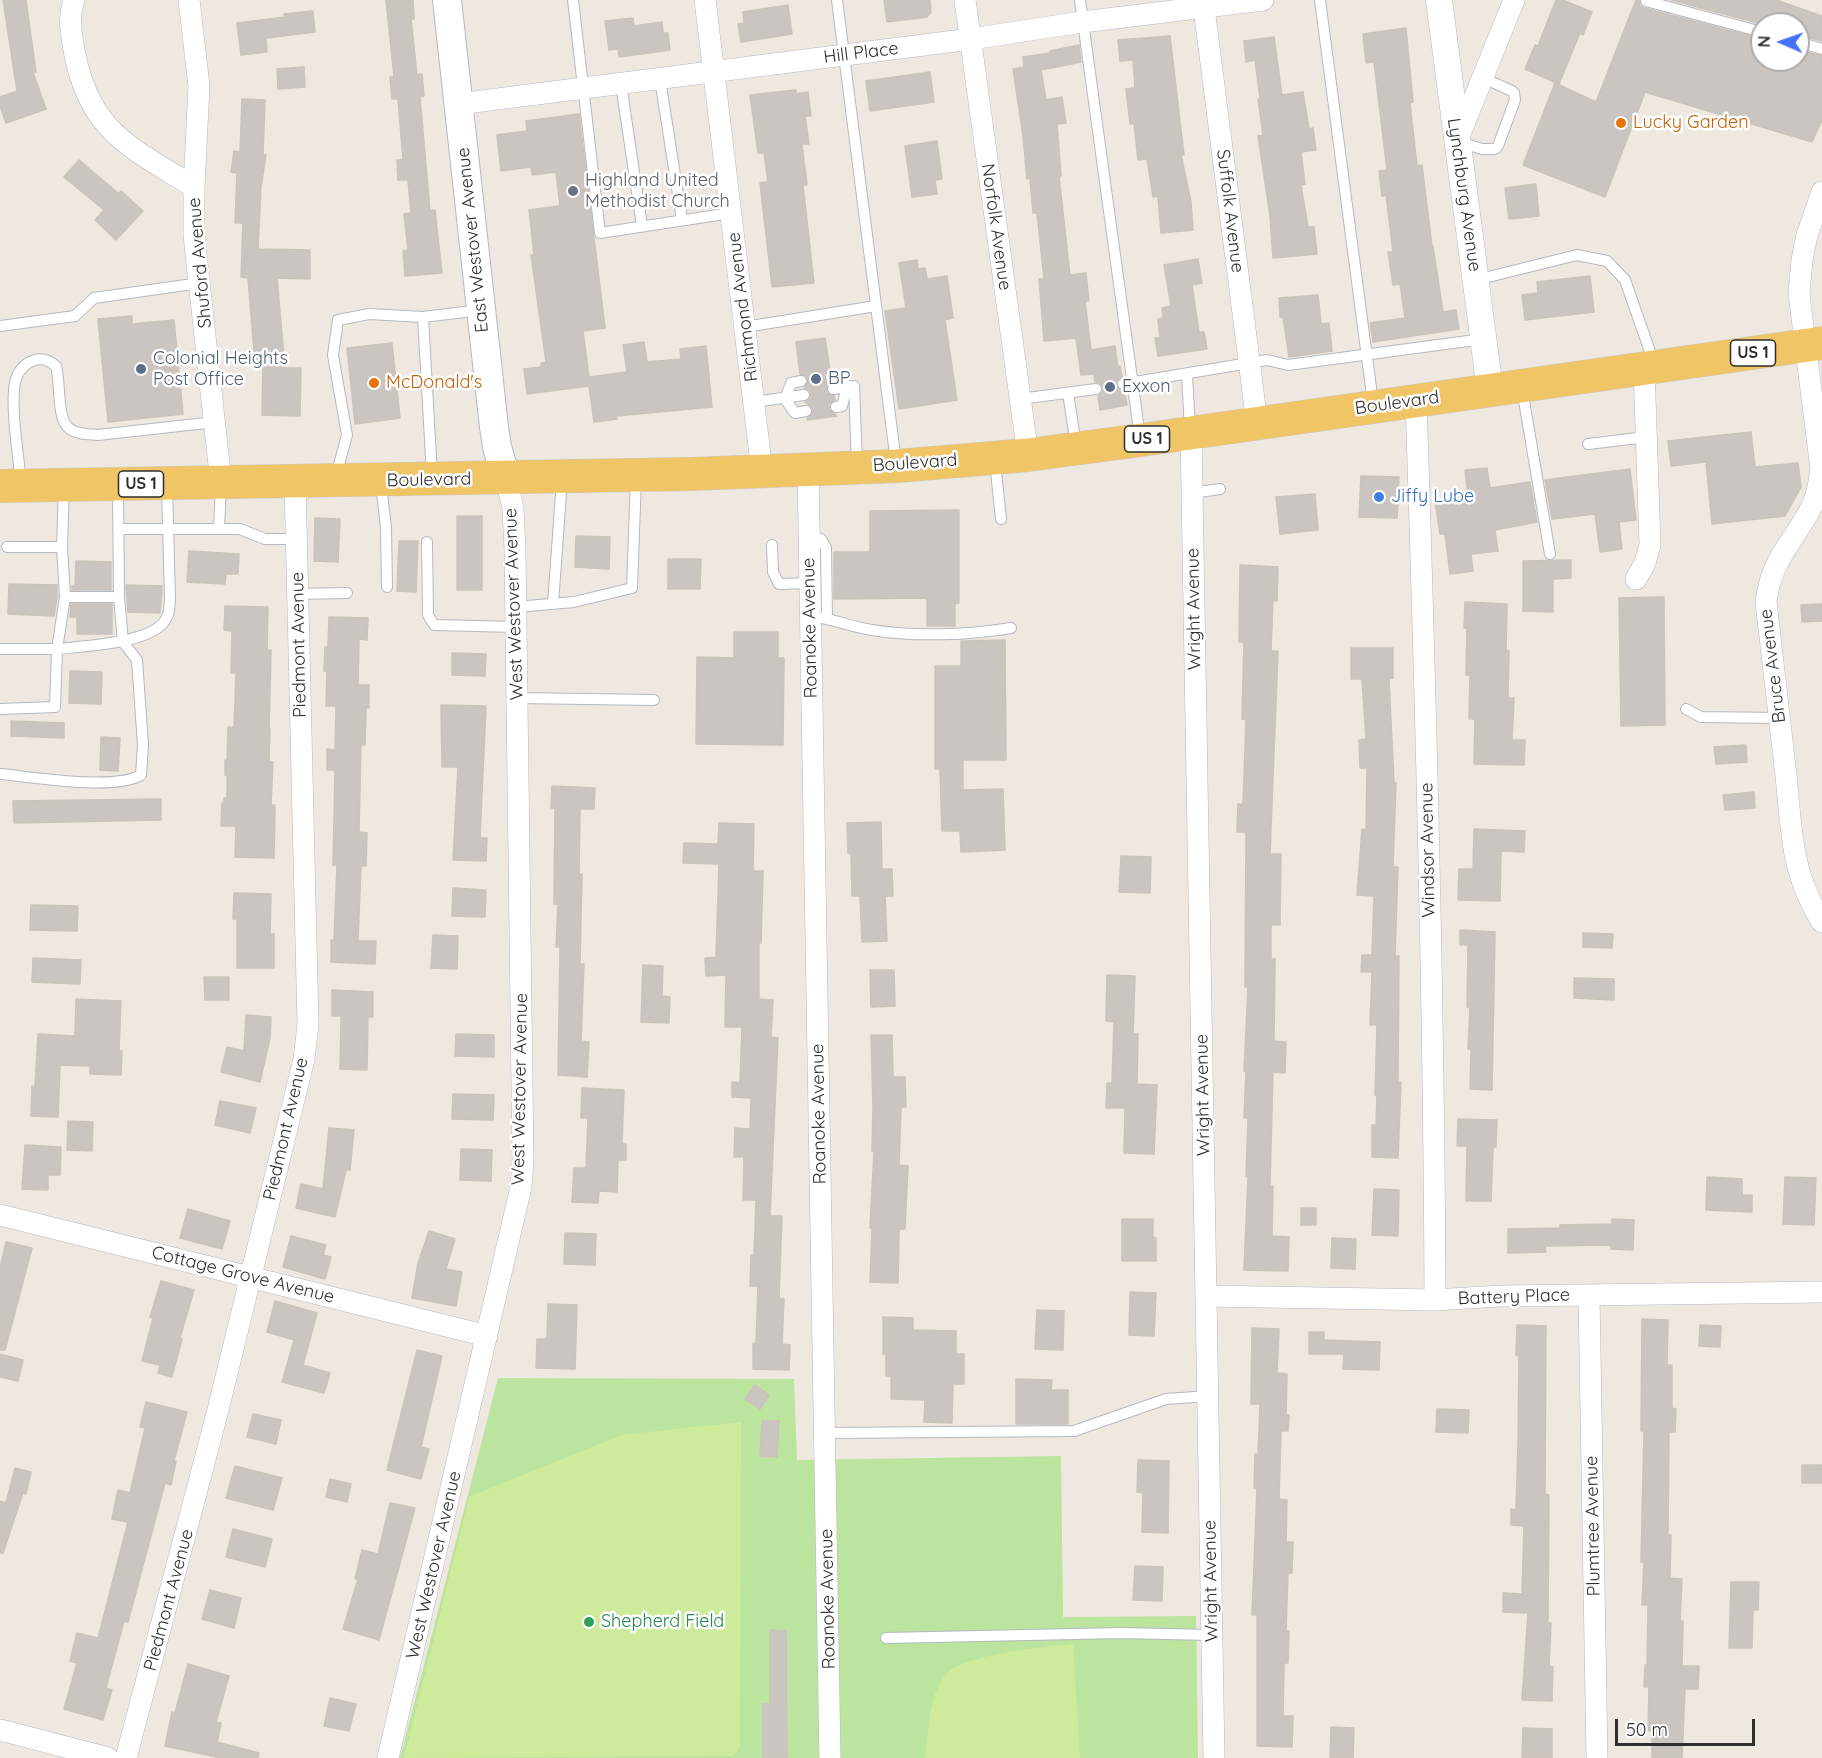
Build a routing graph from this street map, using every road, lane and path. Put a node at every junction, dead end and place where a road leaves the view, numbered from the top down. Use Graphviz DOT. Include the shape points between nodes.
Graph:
graph roads {
  1 [pos="74,0"];
  2 [pos="189,0"];
  3 [pos="447,0"];
  4 [pos="573,0"];
  5 [pos="705,0"];
  6 [pos="837,0"];
  7 [pos="965,0"];
  8 [pos="1080,0"];
  9 [pos="1263,0"];
  10 [pos="1320,0"];
  11 [pos="1439,0"];
  12 [pos="1514,0"];
  13 [pos="1651,1"];
  14 [pos="1204,4"];
  15 [pos="1082,22"];
  16 [pos="1750,29"];
  17 [pos="970,39"];
  18 [pos="844,55"];
  19 [pos="714,72"];
  20 [pos="1483,78"];
  21 [pos="660,79"];
  22 [pos="621,84"];
  23 [pos="583,89"];
  24 [pos="459,104"];
  25 [pos="1457,142"];
  26 [pos="194,187"];
  27 [pos="1822,192"];
  28 [pos="731,213"];
  29 [pos="682,220"];
  30 [pos="642,226"];
  31 [pos="1476,280"];
  32 [pos="200,283"];
  33 [pos="876,306"];
  34 [pos="481,310"];
  35 [pos="423,316"];
  36 [pos="0,326"];
  37 [pos="745,327"];
  38 [pos="1484,339"];
  39 [pos="1814,344"];
  40 [pos="1367,354"];
  41 [pos="1250,363"];
  42 [pos="1650,368"];
  43 [pos="1187,374"];
  44 [pos="831,377"];
  45 [pos="801,381"];
  46 [pos="1128,384"];
  47 [pos="847,387"];
  48 [pos="1506,388"];
  49 [pos="833,389"];
  50 [pos="1096,389"];
  51 [pos="1068,393"];
  52 [pos="804,395"];
  53 [pos="784,399"];
  54 [pos="1020,399"];
  55 [pos="1416,401"];
  56 [pos="754,402"];
  57 [pos="836,407"];
  58 [pos="1374,407"];
  59 [pos="806,411"];
  60 [pos="215,422"];
  61 [pos="1257,423"];
  62 [pos="1191,433"];
  63 [pos="1647,437"];
  64 [pos="1141,440"];
  65 [pos="1588,444"];
  66 [pos="1077,448"];
  67 [pos="1028,455"];
  68 [pos="995,458"];
  69 [pos="897,466"];
  70 [pos="857,467"];
  71 [pos="808,469"];
  72 [pos="762,471"];
  73 [pos="636,475"];
  74 [pos="562,477"];
  75 [pos="506,478"];
  76 [pos="432,480"];
  77 [pos="381,481"];
  78 [pos="294,482"];
  79 [pos="334,482"];
  80 [pos="221,483"];
  81 [pos="118,484"];
  82 [pos="167,484"];
  83 [pos="64,485"];
  84 [pos="10,486"];
  85 [pos="1220,489"];
  86 [pos="1192,493"];
  87 [pos="1001,519"];
  88 [pos="118,529"];
  89 [pos="167,529"];
  90 [pos="219,529"];
  91 [pos="809,536"];
  92 [pos="297,539"];
  93 [pos="427,542"];
  94 [pos="772,545"];
  95 [pos="7,547"];
  96 [pos="62,547"];
  97 [pos="1550,554"];
  98 [pos="1636,579"];
  99 [pos="809,582"];
  100 [pos="387,587"];
  101 [pos="347,593"];
  102 [pos="298,594"];
  103 [pos="64,597"];
  104 [pos="119,597"];
  105 [pos="553,604"];
  106 [pos="516,617"];
  107 [pos="818,617"];
  108 [pos="1011,628"];
  109 [pos="123,642"];
  110 [pos="0,649"];
  111 [pos="57,649"];
  112 [pos="517,698"];
  113 [pos="654,700"];
  114 [pos="0,709"];
  115 [pos="1686,709"];
  116 [pos="1779,718"];
  117 [pos="0,774"];
  118 [pos="1822,922"];
  119 [pos="0,1215"];
  120 [pos="251,1277"];
  121 [pos="1822,1292"];
  122 [pos="1589,1295"];
  123 [pos="1207,1296"];
  124 [pos="1435,1300"];
  125 [pos="487,1336"];
  126 [pos="1209,1396"];
  127 [pos="825,1433"];
  128 [pos="1212,1635"];
  129 [pos="886,1638"];
  130 [pos="0,1730"];
  131 [pos="108,1758"];
  132 [pos="126,1758"];
  133 [pos="388,1758"];
  134 [pos="830,1758"];
  135 [pos="1214,1758"];
  136 [pos="1597,1758"];
  1 -- 26 [label="street, Shuford Avenue" via="70,12 77,67 93,109 125,143"];
  2 -- 26 [label="street, Shuford Avenue" via="199,86"];
  3 -- 24 [label="main road, East Westover Avenue"];
  4 -- 23 [label="lane"];
  5 -- 19 [label="street, Richmond Avenue"];
  6 -- 18 [label="lane"];
  7 -- 17 [label="street, Norfolk Avenue"];
  8 -- 15 [label="lane"];
  9 -- 14 [label="street, Hill Place"];
  10 -- 40 [label="lane"];
  11 -- 25 [label="street, Lynchburg Avenue"];
  12 -- 20 [label="street"];
  13 -- 16 [label="lane"];
  14 -- 15 [label="street, Hill Place"];
  14 -- 41 [label="street, Suffolk Avenue"];
  15 -- 17 [label="street, Hill Place"];
  15 -- 46 [label="lane"];
  17 -- 18 [label="street, Hill Place"];
  17 -- 54 [label="street, Norfolk Avenue"];
  18 -- 19 [label="street, Hill Place"];
  18 -- 33 [label="lane"];
  19 -- 21 [label="street, Hill Place"];
  19 -- 28 [label="street, Richmond Avenue"];
  20 -- 25 [label="street"];
  20 -- 25 [label="lane" via="1514,93 1498,146 1482,149"];
  21 -- 22 [label="street, Hill Place"];
  21 -- 29 [label="lane"];
  22 -- 23 [label="street, Hill Place"];
  22 -- 30 [label="lane"];
  23 -- 24 [label="street, Hill Place"];
  23 -- 30 [label="lane" via="600,232"];
  24 -- 34 [label="main road, East Westover Avenue"];
  25 -- 31 [label="street, Lynchburg Avenue"];
  26 -- 32 [label="street, Shuford Avenue"];
  27 -- 39 [label="street, Bruce Avenue" via="1807,235 1799,294"];
  28 -- 29 [label="lane"];
  28 -- 37 [label="street, Richmond Avenue"];
  29 -- 30 [label="lane"];
  31 -- 38 [label="street, Lynchburg Avenue"];
  31 -- 42 [label="lane" via="1577,255 1607,261 1624,280"];
  32 -- 36 [label="lane" via="94,298 75,316"];
  32 -- 60 [label="street, Shuford Avenue"];
  33 -- 37 [label="lane"];
  33 -- 69 [label="lane"];
  34 -- 35 [label="lane"];
  34 -- 75 [label="main road, East Westover Avenue" via="494,427"];
  35 -- 76 [label="lane"];
  35 -- 79 [label="lane" via="369,314 338,320 333,355 346,435"];
  37 -- 56 [label="street, Richmond Avenue"];
  38 -- 40 [label="lane"];
  38 -- 48 [label="street, Lynchburg Avenue"];
  39 -- 42 [label="main road, Boulevard / US 1"];
  39 -- 116 [label="street, Bruce Avenue" via="1821,470 1818,490 1774,566 1766,602"];
  40 -- 41 [label="lane" via="1288,365 1270,360"];
  40 -- 58 [label="lane"];
  41 -- 43 [label="lane"];
  41 -- 61 [label="street, Suffolk Avenue"];
  42 -- 48 [label="main road, Boulevard / US 1"];
  42 -- 63 [label="street"];
  43 -- 46 [label="lane"];
  43 -- 62 [label="lane"];
  44 -- 47 [label="lane" via="841,376"];
  45 -- 53 [label="lane" via="791,383"];
  46 -- 64 [label="lane"];
  47 -- 49 [label="lane"];
  47 -- 57 [label="lane" via="842,405"];
  47 -- 70 [label="lane" via="854,386"];
  48 -- 55 [label="main road, Boulevard / US 1"];
  48 -- 97 [label="lane"];
  50 -- 51 [label="lane"];
  51 -- 54 [label="lane"];
  51 -- 66 [label="lane"];
  52 -- 53 [label="lane"];
  53 -- 56 [label="lane"];
  53 -- 59 [label="lane" via="795,413"];
  54 -- 67 [label="street, Norfolk Avenue"];
  55 -- 58 [label="main road, Boulevard / US 1"];
  55 -- 124 [label="street, Windsor Avenue" via="1424,615"];
  56 -- 72 [label="street, Richmond Avenue"];
  58 -- 61 [label="main road, Boulevard / US 1"];
  60 -- 80 [label="street, Shuford Avenue"];
  60 -- 84 [label="lane" via="82,434 65,422 56,366 39,359 28,362 15,382"];
  61 -- 62 [label="main road, Boulevard / US 1"];
  62 -- 64 [label="main road, Boulevard / US 1"];
  62 -- 86 [label="street, Wright Avenue"];
  63 -- 65 [label="lane"];
  63 -- 98 [label="street" via="1650,544"];
  64 -- 66 [label="main road, Boulevard / US 1"];
  66 -- 67 [label="main road, Boulevard / US 1"];
  67 -- 68 [label="main road, Boulevard / US 1"];
  68 -- 69 [label="main road, Boulevard / US 1"];
  68 -- 87 [label="lane"];
  69 -- 70 [label="main road, Boulevard / US 1"];
  70 -- 71 [label="main road, Boulevard / US 1"];
  71 -- 72 [label="main road, Boulevard / US 1"];
  71 -- 91 [label="street, Roanoke Avenue"];
  72 -- 73 [label="main road, Boulevard / US 1"];
  73 -- 74 [label="main road, Boulevard / US 1"];
  73 -- 105 [label="lane" via="632,588"];
  74 -- 75 [label="main road, Boulevard / US 1"];
  74 -- 105 [label="lane"];
  75 -- 76 [label="main road, Boulevard / US 1"];
  75 -- 106 [label="street, West Westover Avenue" via="514,517"];
  76 -- 77 [label="main road, Boulevard / US 1"];
  77 -- 79 [label="main road, Boulevard / US 1"];
  77 -- 100 [label="lane" via="387,528"];
  78 -- 79 [label="main road, Boulevard / US 1"];
  78 -- 80 [label="main road, Boulevard / US 1"];
  78 -- 92 [label="street, Piedmont Avenue"];
  80 -- 82 [label="main road, Boulevard / US 1"];
  80 -- 90 [label="lane"];
  81 -- 82 [label="main road, Boulevard / US 1"];
  81 -- 83 [label="main road, Boulevard / US 1"];
  81 -- 88 [label="lane"];
  82 -- 89 [label="lane"];
  83 -- 84 [label="main road, Boulevard / US 1"];
  83 -- 96 [label="lane"];
  85 -- 86 [label="lane"];
  86 -- 123 [label="street, Wright Avenue"];
  88 -- 89 [label="lane"];
  88 -- 104 [label="lane"];
  89 -- 90 [label="lane"];
  89 -- 109 [label="lane" via="168,616 155,630"];
  90 -- 92 [label="lane" via="240,529 266,539"];
  91 -- 99 [label="street, Roanoke Avenue"];
  91 -- 107 [label="lane" via="821,539 826,548"];
  92 -- 102 [label="street, Piedmont Avenue"];
  93 -- 106 [label="lane" via="428,615 434,625"];
  94 -- 99 [label="lane" via="773,572 779,584"];
  95 -- 96 [label="lane"];
  96 -- 103 [label="lane"];
  99 -- 107 [label="street, Roanoke Avenue"];
  101 -- 102 [label="lane"];
  102 -- 120 [label="street, Piedmont Avenue" via="308,1025 304,1059"];
  103 -- 104 [label="lane"];
  103 -- 111 [label="lane"];
  104 -- 109 [label="lane"];
  105 -- 106 [label="lane"];
  106 -- 112 [label="street, West Westover Avenue"];
  107 -- 108 [label="lane" via="900,633 980,633"];
  107 -- 127 [label="street, Roanoke Avenue"];
  109 -- 111 [label="lane"];
  109 -- 117 [label="lane" via="137,660 143,745 141,775 113,782"];
  110 -- 111 [label="lane"];
  111 -- 114 [label="lane" via="55,707"];
  112 -- 113 [label="lane"];
  112 -- 125 [label="street, West Westover Avenue" via="523,1161 521,1187"];
  115 -- 116 [label="lane" via="1701,717"];
  116 -- 118 [label="street, Bruce Avenue" via="1795,857 1801,882"];
  119 -- 120 [label="street, Cottage Grove Avenue"];
  120 -- 125 [label="street, Cottage Grove Avenue"];
  120 -- 132 [label="street, Piedmont Avenue"];
  121 -- 122 [label="street, Battery Place"];
  122 -- 124 [label="street, Battery Place"];
  122 -- 136 [label="street, Plumtree Avenue"];
  123 -- 124 [label="street, Battery Place"];
  123 -- 126 [label="street, Wright Avenue"];
  125 -- 133 [label="street, West Westover Avenue"];
  126 -- 127 [label="lane" via="1166,1399 1074,1431"];
  126 -- 128 [label="street, Wright Avenue"];
  127 -- 134 [label="street, Roanoke Avenue"];
  128 -- 129 [label="lane"];
  128 -- 135 [label="street, Wright Avenue"];
  130 -- 131 [label="street"];
}
